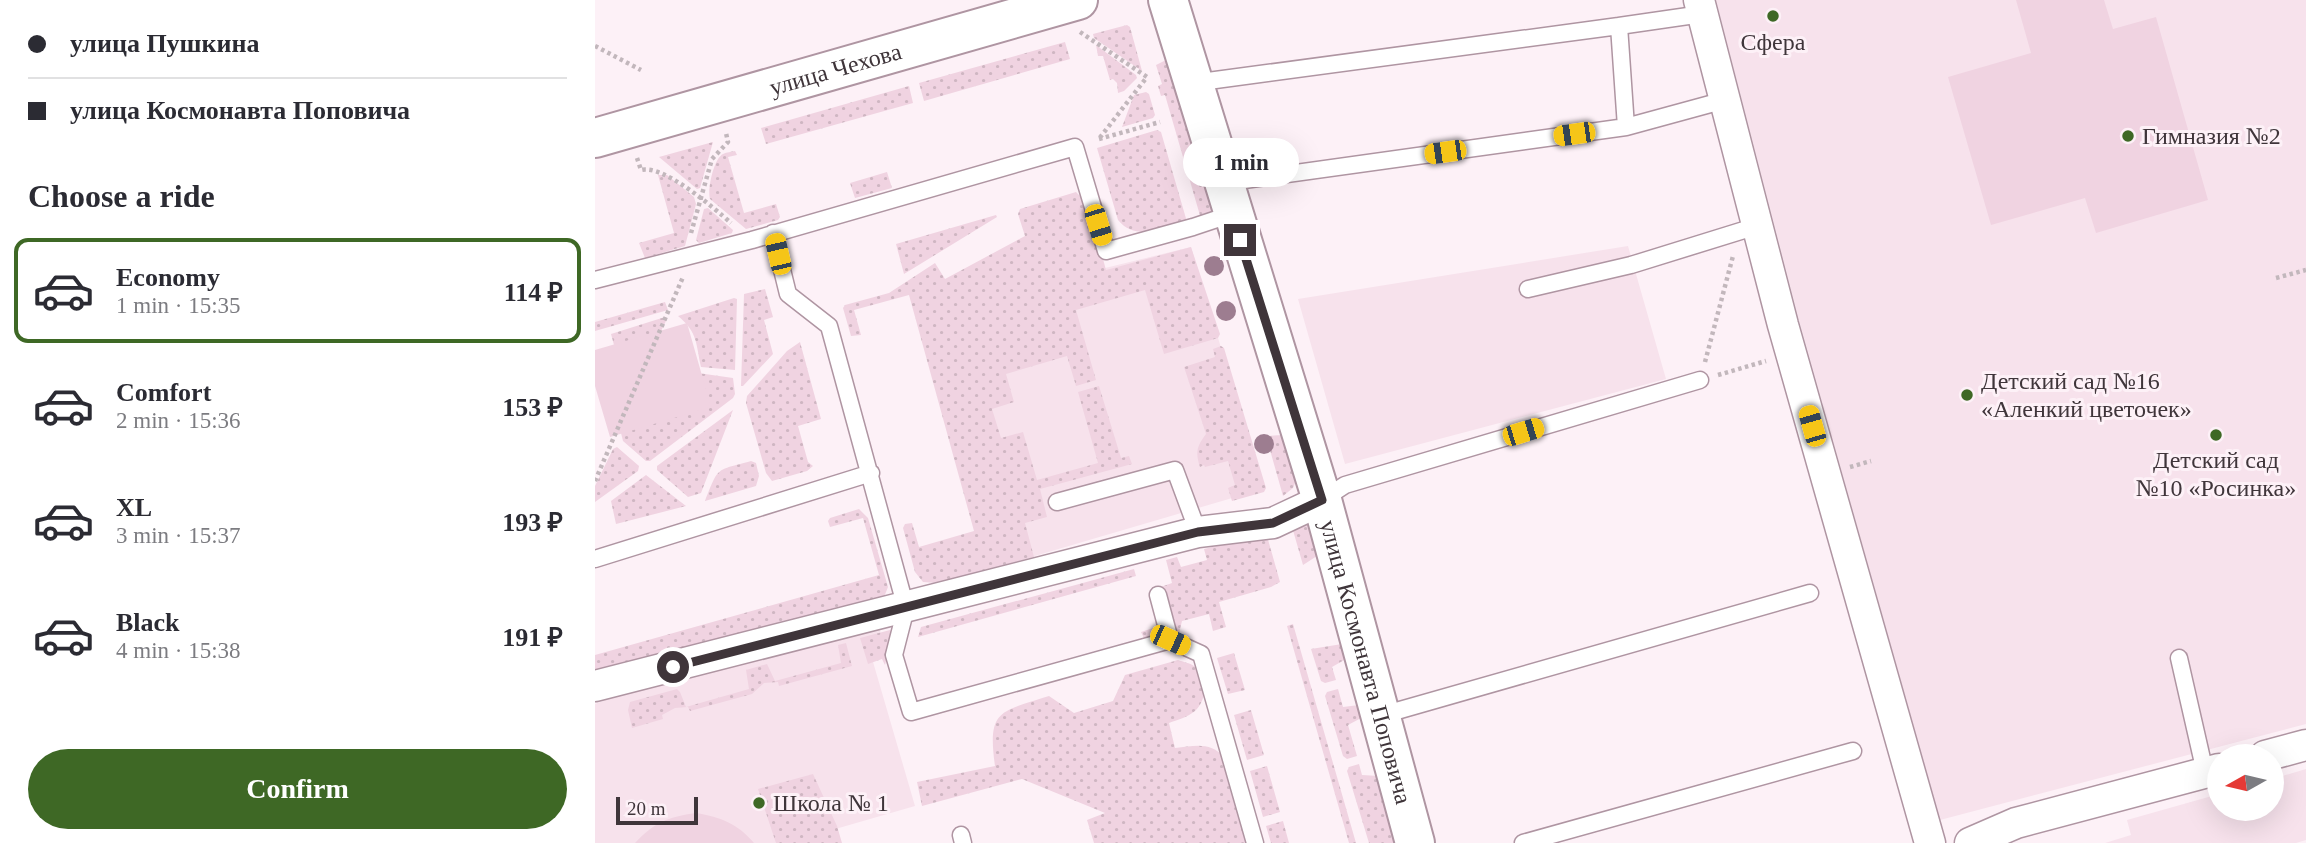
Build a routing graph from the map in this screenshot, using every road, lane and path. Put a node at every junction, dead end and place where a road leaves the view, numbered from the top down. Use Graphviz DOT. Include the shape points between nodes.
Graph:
graph roads {
  1 [pos="1168,0"];
  2 [pos="1700,7"];
  3 [pos="1020,8"];
  4 [pos="1075,14"];
  5 [pos="1619,26"];
  6 [pos="595,46"];
  7 [pos="641,70"];
  8 [pos="1193,83"];
  9 [pos="1725,100"];
  10 [pos="1160,122"];
  11 [pos="1626,127"];
  12 [pos="725,128"];
  13 [pos="595,138"];
  14 [pos="1098,140"];
  15 [pos="1075,147"];
  16 [pos="635,154"];
  17 [pos="703,198"];
  18 [pos="1228,198"];
  19 [pos="1749,229"];
  20 [pos="773,233"];
  21 [pos="752,240"];
  22 [pos="681,257"];
  23 [pos="2306,270"];
  24 [pos="2276,278"];
  25 [pos="595,280"];
  26 [pos="1528,289"];
  27 [pos="1792,354"];
  28 [pos="1700,380"];
  29 [pos="871,474"];
  30 [pos="595,481"];
  31 [pos="1322,500"];
  32 [pos="1057,502"];
  33 [pos="1198,532"];
  34 [pos="595,559"];
  35 [pos="1810,593"];
  36 [pos="1158,595"];
  37 [pos="906,608"];
  38 [pos="1170,640"];
  39 [pos="2179,659"];
  40 [pos="595,686"];
  41 [pos="1379,716"];
  42 [pos="2306,745"];
  43 [pos="1853,751"];
  44 [pos="2284,751"];
  45 [pos="2207,754"];
  46 [pos="2207,772"];
  47 [pos="1255,843"];
  48 [pos="1415,843"];
  49 [pos="1523,843"];
  50 [pos="1930,843"];
  51 [pos="1970,843"];
  1 -- 8 [label="street, улица Космонавта Поповича"];
  2 -- 5 [label="lane"];
  2 -- 9 [label="street"];
  3 -- 4 [label="street, улица Чехова"];
  3 -- 13 [label="street, улица Чехова"];
  4 -- 14 [label="path" via="1147,77"];
  5 -- 8 [label="lane"];
  5 -- 11 [label="lane"];
  6 -- 7 [label="path"];
  8 -- 18 [label="street, улица Космонавта Поповича"];
  9 -- 11 [label="lane"];
  9 -- 19 [label="street"];
  10 -- 14 [label="path"];
  11 -- 18 [label="lane"];
  12 -- 17 [label="path" via="729,142 712,159"];
  14 -- 15 [label="path"];
  15 -- 18 [label="lane" via="1105,251 1193,227"];
  15 -- 20 [label="lane"];
  16 -- 17 [label="path" via="641,170 653,169"];
  17 -- 21 [label="path"];
  17 -- 22 [label="path"];
  18 -- 31 [label="street, улица Космонавта Поповича"];
  19 -- 26 [label="lane" via="1631,265"];
  19 -- 27 [label="street"];
  19 -- 28 [label="path"];
  20 -- 21 [label="lane"];
  20 -- 29 [label="lane" via="788,294 829,327"];
  21 -- 22 [label="lane"];
  22 -- 25 [label="lane"];
  22 -- 30 [label="path" via="684,280"];
  23 -- 24 [label="path"];
  27 -- 28 [label="path"];
  27 -- 50 [label="street"];
  28 -- 31 [label="lane" via="1345,485"];
  29 -- 34 [label="lane"];
  29 -- 37 [label="lane"];
  31 -- 33 [label="street" via="1273,523"];
  31 -- 41 [label="street, улица Космонавта Поповича"];
  32 -- 33 [label="lane" via="1175,470"];
  33 -- 37 [label="street"];
  35 -- 41 [label="lane"];
  36 -- 38 [label="lane"];
  37 -- 38 [label="lane" via="894,655 911,712"];
  37 -- 40 [label="street"];
  38 -- 47 [label="lane" via="1201,654"];
  39 -- 45 [label="lane"];
  41 -- 48 [label="street, улица Космонавта Поповича"];
  42 -- 44 [label="street"];
  43 -- 49 [label="lane"];
  46 -- 51 [label="street" via="2016,822"];
}
